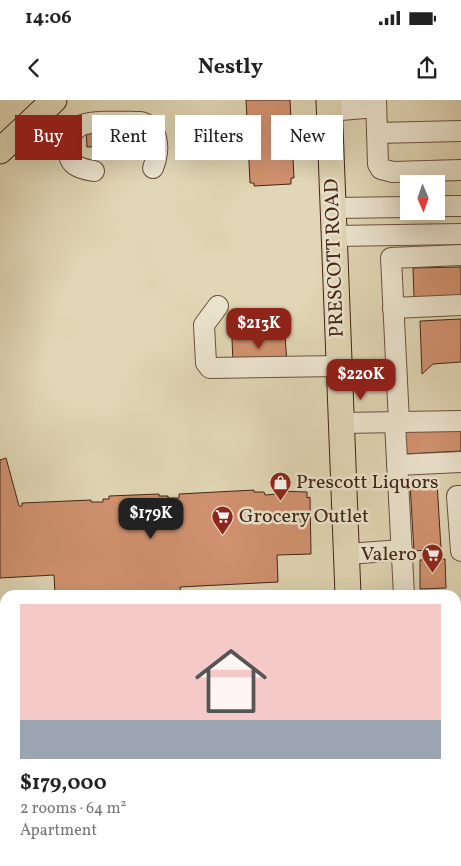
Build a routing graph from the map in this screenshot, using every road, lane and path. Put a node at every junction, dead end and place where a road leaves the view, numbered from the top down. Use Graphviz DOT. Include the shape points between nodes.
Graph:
graph roads {
  1 [pos="54,100"];
  2 [pos="376,103"];
  3 [pos="329,105"];
  4 [pos="461,131"];
  5 [pos="377,133"];
  6 [pos="0,151"];
  7 [pos="154,168"];
  8 [pos="461,170"];
  9 [pos="94,171"];
  10 [pos="445,206"];
  11 [pos="461,206"];
  12 [pos="400,207"];
  13 [pos="333,208"];
  14 [pos="461,234"];
  15 [pos="334,236"];
  16 [pos="461,255"];
  17 [pos="461,305"];
  18 [pos="218,306"];
  19 [pos="393,308"];
  20 [pos="340,366"];
  21 [pos="461,421"];
  22 [pos="397,422"];
  23 [pos="342,423"];
  24 [pos="461,462"];
  25 [pos="397,465"];
  26 [pos="461,496"];
  27 [pos="402,550"];
  28 [pos="461,551"];
  29 [pos="347,554"];
  30 [pos="348,590"];
  31 [pos="404,590"];
  1 -- 6 [label="main road"];
  2 -- 3 [label="street"];
  2 -- 5 [label="street"];
  3 -- 13 [label="main road, PRESCOTT ROAD"];
  4 -- 5 [label="street"];
  5 -- 8 [label="street" via="381,169 393,172"];
  7 -- 9 [label="street" via="156,139 150,124 84,124 72,135 68,144 69,157 74,164"];
  10 -- 11 [label="street"];
  12 -- 13 [label="street"];
  13 -- 15 [label="main road, PRESCOTT ROAD"];
  14 -- 15 [label="street"];
  15 -- 20 [label="main road, PRESCOTT ROAD"];
  16 -- 19 [label="street" via="391,258"];
  17 -- 19 [label="street"];
  18 -- 20 [label="street" via="204,324 208,366 222,369"];
  19 -- 22 [label="street"];
  20 -- 23 [label="main road, PRESCOTT ROAD"];
  21 -- 22 [label="street"];
  22 -- 23 [label="street"];
  22 -- 25 [label="street"];
  23 -- 29 [label="main road, PRESCOTT ROAD"];
  24 -- 25 [label="street"];
  25 -- 27 [label="street"];
  26 -- 28 [label="street" via="457,496"];
  27 -- 29 [label="street"];
  27 -- 31 [label="street"];
  29 -- 30 [label="main road, PRESCOTT ROAD"];
}
